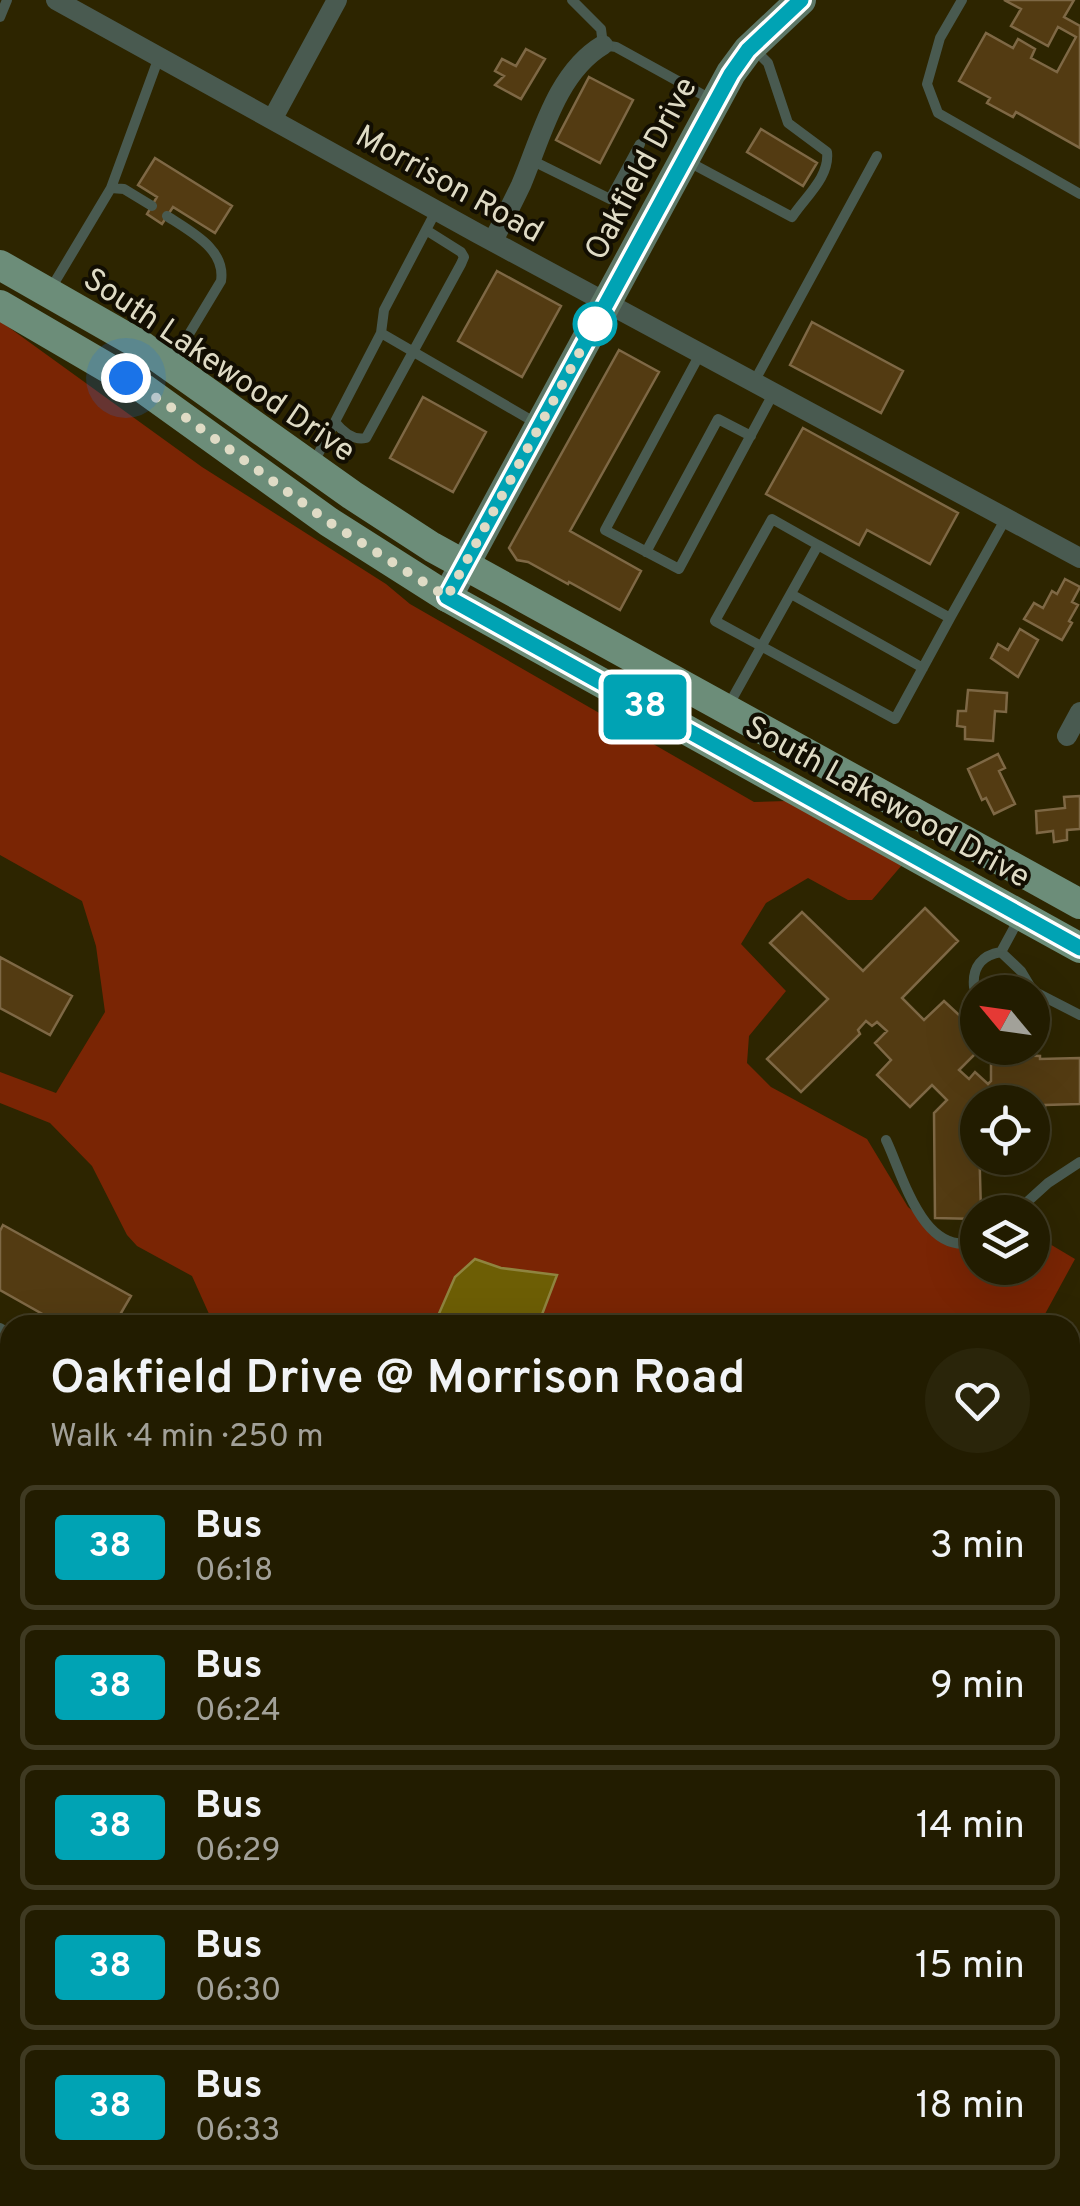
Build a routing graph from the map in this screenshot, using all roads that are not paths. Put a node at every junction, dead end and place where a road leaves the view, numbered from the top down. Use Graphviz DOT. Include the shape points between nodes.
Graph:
graph roads {
  1 [pos="7,0"];
  2 [pos="56,0"];
  3 [pos="337,0"];
  4 [pos="572,0"];
  5 [pos="801,0"];
  6 [pos="962,0"];
  7 [pos="0,18"];
  8 [pos="603,45"];
  9 [pos="752,46"];
  10 [pos="160,56"];
  11 [pos="715,102"];
  12 [pos="272,118"];
  13 [pos="640,144"];
  14 [pos="877,156"];
  15 [pos="530,159"];
  16 [pos="684,160"];
  17 [pos="111,188"];
  18 [pos="1080,194"];
  19 [pos="152,206"];
  20 [pos="167,216"];
  21 [pos="431,220"];
  22 [pos="492,241"];
  23 [pos="0,265"];
  24 [pos="48,292"];
  25 [pos="606,302"];
  26 [pos="0,305"];
  27 [pos="381,334"];
  28 [pos="412,351"];
  29 [pos="700,353"];
  30 [pos="170,365"];
  31 [pos="754,382"];
  32 [pos="774,393"];
  33 [pos="335,422"];
  34 [pos="540,426"];
  35 [pos="750,436"];
  36 [pos="312,465"];
  37 [pos="1006,518"];
  38 [pos="818,544"];
  39 [pos="646,552"];
  40 [pos="1080,558"];
  41 [pos="464,565"];
  42 [pos="791,594"];
  43 [pos="447,597"];
  44 [pos="950,618"];
  45 [pos="761,646"];
  46 [pos="923,668"];
  47 [pos="726,709"];
  48 [pos="1080,712"];
  49 [pos="1067,736"];
  50 [pos="1080,904"];
  51 [pos="1021,916"];
  52 [pos="1080,948"];
  53 [pos="1001,952"];
  54 [pos="973,975"];
  55 [pos="1023,975"];
  56 [pos="1050,1001"];
  57 [pos="1080,1015"];
  58 [pos="886,1140"];
  59 [pos="1080,1162"];
  60 [pos="1035,1195"];
  61 [pos="960,1243"];
  1 -- 7 [label="lane"];
  2 -- 10 [label="street, Morrison Road"];
  3 -- 12 [label="street"];
  4 -- 8 [label="lane" via="600,29"];
  5 -- 9 [label="street, Oakfield Drive"];
  6 -- 18 [label="lane" via="940,38 926,84 938,113"];
  8 -- 11 [label="lane"];
  8 -- 15 [label="street" via="569,81"];
  9 -- 11 [label="street, Oakfield Drive"];
  9 -- 16 [label="lane" via="768,63 788,123 827,152 817,186 792,216"];
  10 -- 12 [label="street, Morrison Road"];
  10 -- 17 [label="lane"];
  11 -- 16 [label="street, Oakfield Drive"];
  12 -- 21 [label="street, Morrison Road"];
  13 -- 15 [label="lane" via="610,199"];
  14 -- 31 [label="lane"];
  15 -- 22 [label="street"];
  16 -- 25 [label="street, Oakfield Drive"];
  17 -- 19 [label="lane"];
  17 -- 24 [label="lane"];
  20 -- 30 [label="lane" via="199,237 223,269"];
  21 -- 22 [label="street, Morrison Road"];
  21 -- 27 [label="lane" via="384,310"];
  21 -- 28 [label="lane" via="464,257"];
  22 -- 25 [label="street, Morrison Road"];
  23 -- 24 [label="main road, South Lakewood Drive"];
  24 -- 30 [label="main road, South Lakewood Drive"];
  25 -- 29 [label="street, Morrison Road"];
  25 -- 34 [label="street, Oakfield Drive"];
  26 -- 43 [label="main road, South Lakewood Drive" via="144,389"];
  27 -- 28 [label="lane"];
  27 -- 33 [label="lane"];
  28 -- 33 [label="lane" via="366,438 350,436"];
  28 -- 34 [label="lane"];
  29 -- 31 [label="street, Morrison Road"];
  29 -- 39 [label="lane" via="605,530"];
  30 -- 36 [label="main road, South Lakewood Drive"];
  31 -- 32 [label="street, Morrison Road"];
  32 -- 35 [label="lane"];
  32 -- 37 [label="street, Morrison Road"];
  33 -- 36 [label="lane"];
  34 -- 41 [label="street, Oakfield Drive"];
  35 -- 39 [label="lane" via="718,420"];
  35 -- 39 [label="lane" via="679,569"];
  36 -- 41 [label="main road, South Lakewood Drive"];
  37 -- 40 [label="street, Morrison Road"];
  37 -- 44 [label="lane"];
  38 -- 42 [label="lane"];
  38 -- 44 [label="lane"];
  38 -- 45 [label="lane" via="772,519 715,621"];
  41 -- 43 [label="street, Oakfield Drive"];
  41 -- 47 [label="main road, South Lakewood Drive"];
  42 -- 45 [label="lane"];
  42 -- 46 [label="lane"];
  43 -- 51 [label="main road, South Lakewood Drive"];
  44 -- 46 [label="lane"];
  45 -- 46 [label="lane" via="896,719"];
  45 -- 47 [label="lane"];
  47 -- 50 [label="main road, South Lakewood Drive"];
  48 -- 49 [label="street"];
  51 -- 52 [label="main road, South Lakewood Drive"];
  51 -- 53 [label="lane"];
  53 -- 54 [label="lane" via="988,954"];
  53 -- 55 [label="lane"];
  56 -- 57 [label="lane"];
  58 -- 61 [label="lane" via="930,1229"];
  59 -- 60 [label="lane"];
}
